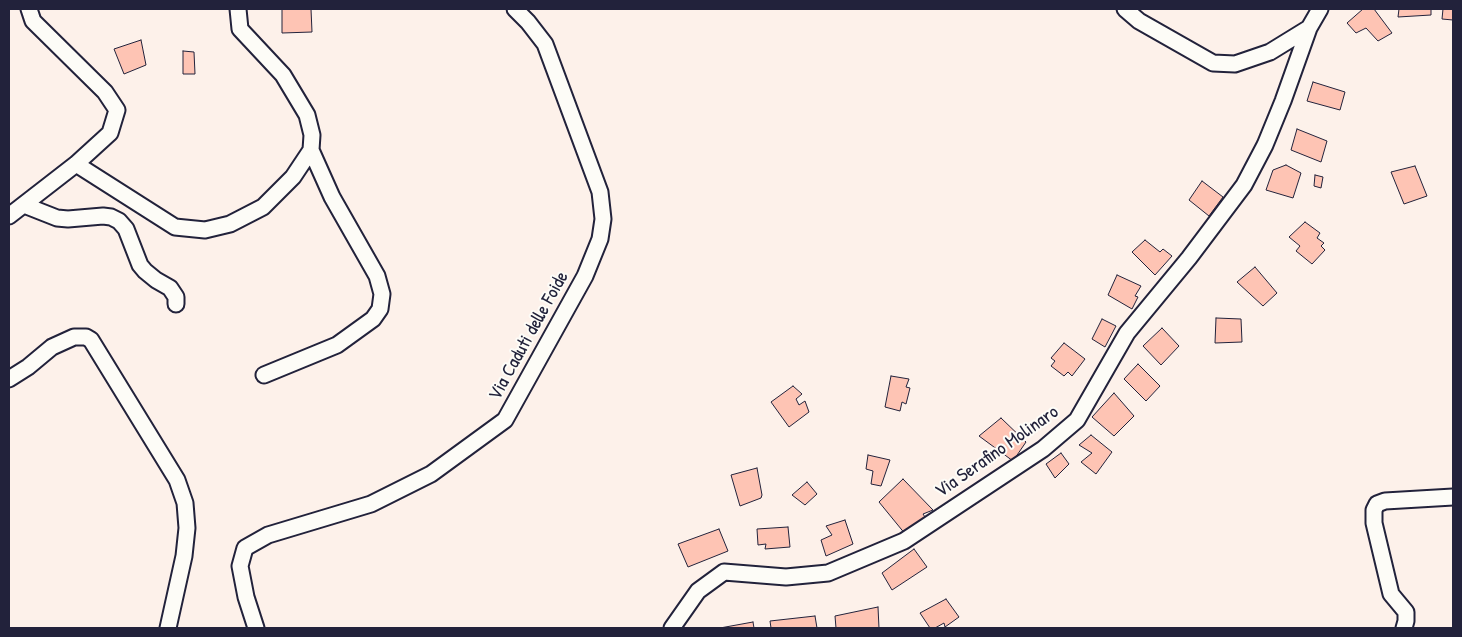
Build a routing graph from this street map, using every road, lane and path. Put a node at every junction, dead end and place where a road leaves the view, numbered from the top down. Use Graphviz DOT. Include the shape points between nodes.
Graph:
graph roads {
  1 [pos="29,9"];
  2 [pos="238,9"];
  3 [pos="515,9"];
  4 [pos="1125,9"];
  5 [pos="1320,9"];
  6 [pos="1308,28"];
  7 [pos="312,150"];
  8 [pos="76,164"];
  9 [pos="24,205"];
  10 [pos="9,216"];
  11 [pos="176,304"];
  12 [pos="264,375"];
  13 [pos="9,379"];
  14 [pos="1453,497"];
  15 [pos="168,628"];
  16 [pos="256,628"];
  17 [pos="672,628"];
  18 [pos="1404,628"];
  1 -- 8 [label="street" via="33,22 105,92 117,110 110,133"];
  2 -- 7 [label="street" via="240,29 283,75 308,116"];
  3 -- 16 [label="street, Via Caduti delle Foide" via="545,44 600,192 603,219 600,239 585,276 505,420 431,474 371,504 268,535 246,548 240,566"];
  4 -- 6 [label="street" via="1213,63 1234,64 1270,52"];
  5 -- 6 [label="street"];
  6 -- 17 [label="street, Via Serafino Molinaro" via="1269,136 1244,185 1189,258 1126,333 1077,420 1043,449 904,541 828,573 786,577 724,572 698,591"];
  7 -- 8 [label="street" via="293,178 263,207 230,224 205,230 175,226"];
  7 -- 12 [label="street" via="332,197 378,276 382,294 380,309 373,320 337,345"];
  8 -- 9 [label="street"];
  9 -- 10 [label="street"];
  9 -- 11 [label="street" via="57,218 103,216 119,221 126,229 140,265 170,288"];
  13 -- 15 [label="street" via="52,347 74,337 91,340 177,480 185,503 184,556"];
  14 -- 18 [label="street" via="1385,501 1377,504 1374,510 1374,524 1391,594 1406,612"];
}
